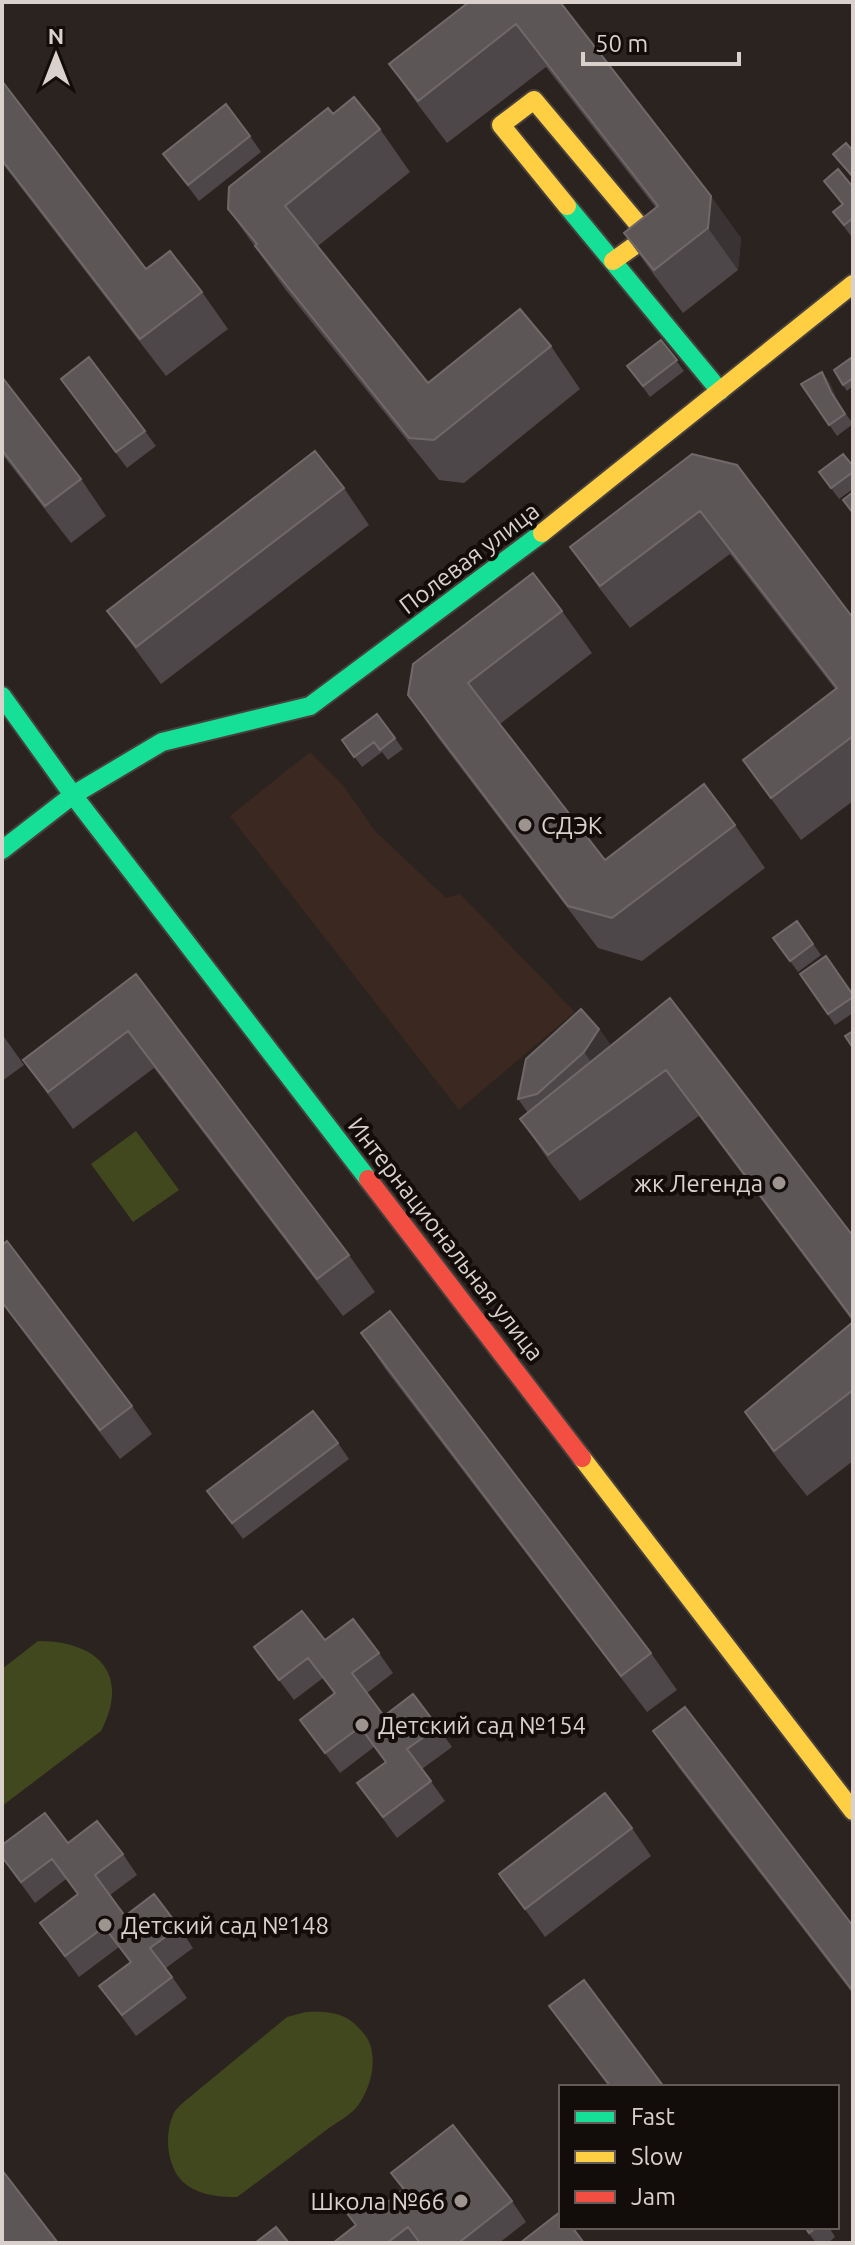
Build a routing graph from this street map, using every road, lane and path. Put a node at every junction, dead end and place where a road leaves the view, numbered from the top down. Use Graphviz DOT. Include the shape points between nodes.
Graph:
graph roads {
  1 [pos="613,261"];
  2 [pos="853,284"];
  3 [pos="720,391"];
  4 [pos="2,696"];
  5 [pos="73,795"];
  6 [pos="2,850"];
  7 [pos="853,1811"];
  1 -- 1 [label="street" via="501,125 534,100 648,236"];
  1 -- 3 [label="street"];
  2 -- 3 [label="street, Полевая улица"];
  3 -- 5 [label="street, Полевая улица" via="534,540 310,706 162,742"];
  4 -- 5 [label="street, Интернациональная улица"];
  5 -- 6 [label="street, Полевая улица"];
  5 -- 7 [label="street, Интернациональная улица"];
}
